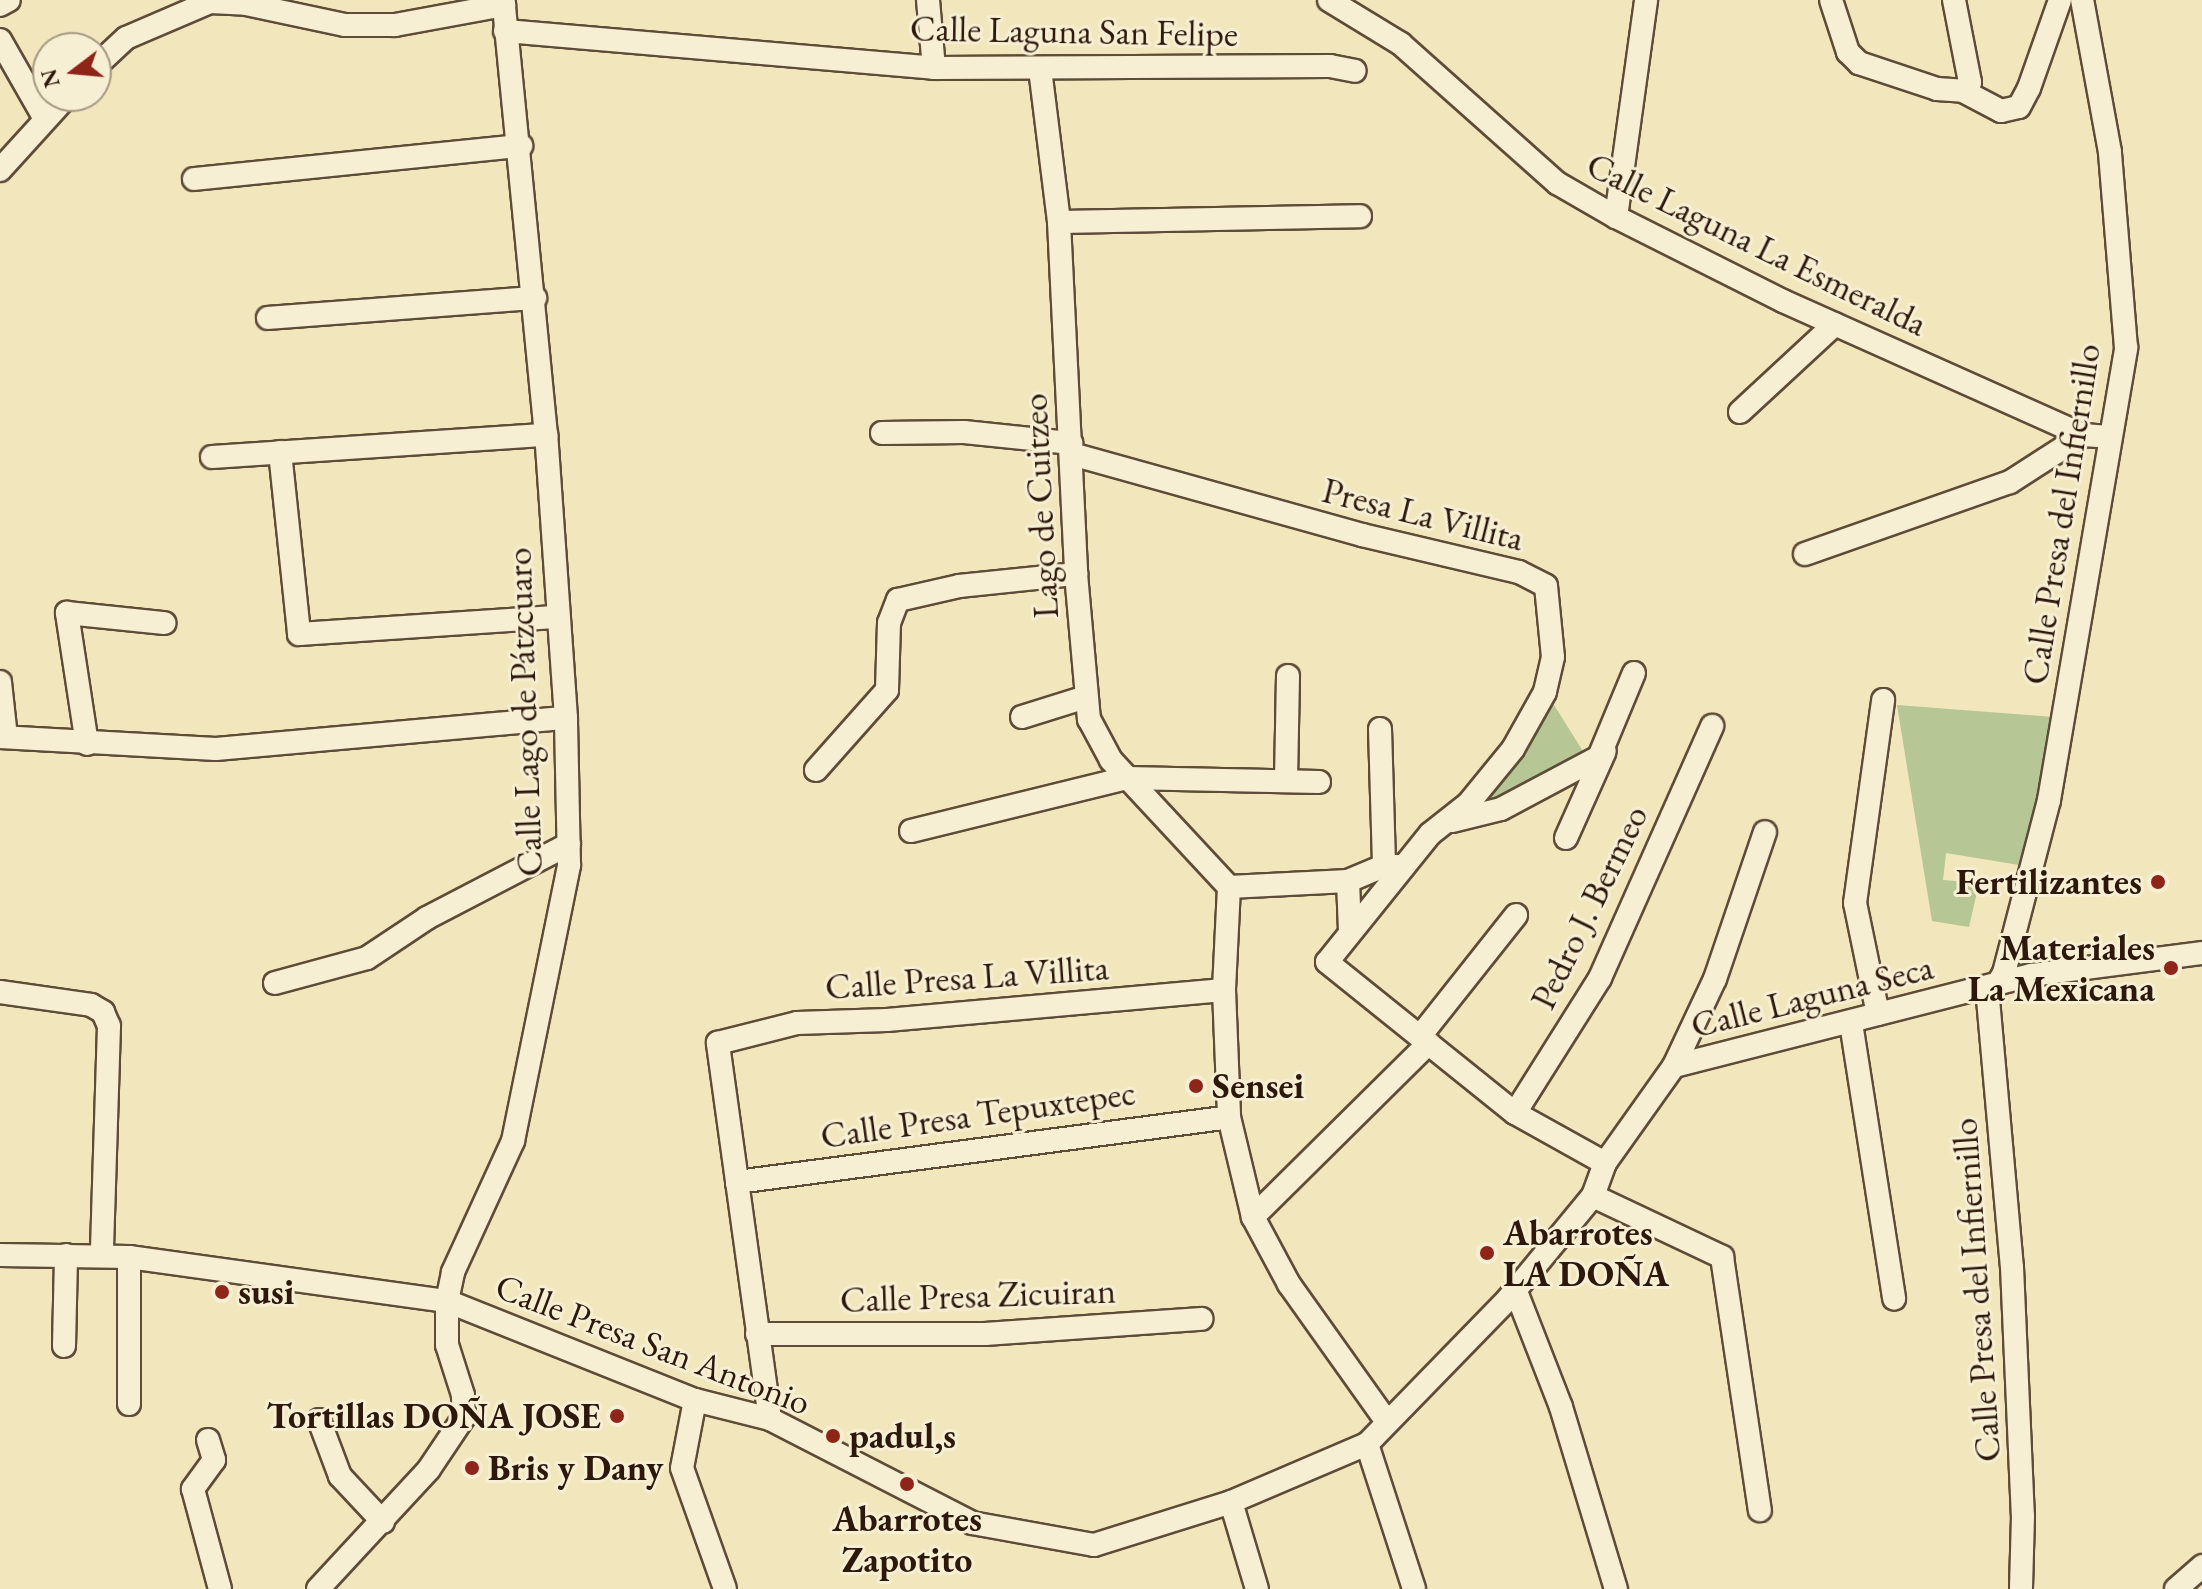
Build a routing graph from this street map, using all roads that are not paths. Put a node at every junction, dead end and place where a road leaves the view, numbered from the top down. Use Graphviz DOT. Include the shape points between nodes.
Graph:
graph roads {
  1 [pos="9,0"];
  2 [pos="928,0"];
  3 [pos="1329,0"];
  4 [pos="1646,0"];
  5 [pos="1831,0"];
  6 [pos="1954,0"];
  7 [pos="2060,0"];
  8 [pos="2082,0"];
  9 [pos="504,2"];
  10 [pos="0,5"];
  11 [pos="304,8"];
  12 [pos="505,31"];
  13 [pos="0,40"];
  14 [pos="112,51"];
  15 [pos="934,68"];
  16 [pos="1040,69"];
  17 [pos="1355,71"];
  18 [pos="1963,91"];
  19 [pos="52,112"];
  20 [pos="45,119"];
  21 [pos="521,146"];
  22 [pos="0,170"];
  23 [pos="194,179"];
  24 [pos="1360,216"];
  25 [pos="1616,217"];
  26 [pos="1059,222"];
  27 [pos="535,298"];
  28 [pos="268,318"];
  29 [pos="1835,324"];
  30 [pos="1740,412"];
  31 [pos="882,433"];
  32 [pos="546,435"];
  33 [pos="2083,435"];
  34 [pos="2110,437"];
  35 [pos="1072,448"];
  36 [pos="280,452"];
  37 [pos="212,457"];
  38 [pos="1805,554"];
  39 [pos="1076,574"];
  40 [pos="558,617"];
  41 [pos="164,623"];
  42 [pos="1634,673"];
  43 [pos="1288,676"];
  44 [pos="0,682"];
  45 [pos="1086,697"];
  46 [pos="1883,700"];
  47 [pos="1022,717"];
  48 [pos="566,718"];
  49 [pos="1712,726"];
  50 [pos="1380,729"];
  51 [pos="2,736"];
  52 [pos="87,744"];
  53 [pos="1605,751"];
  54 [pos="816,770"];
  55 [pos="1127,778"];
  56 [pos="1286,780"];
  57 [pos="1319,782"];
  58 [pos="1439,825"];
  59 [pos="911,831"];
  60 [pos="1765,832"];
  61 [pos="1566,838"];
  62 [pos="569,844"];
  63 [pos="1394,866"];
  64 [pos="1348,881"];
  65 [pos="1229,887"];
  66 [pos="1516,915"];
  67 [pos="1350,931"];
  68 [pos="2202,953"];
  69 [pos="275,983"];
  70 [pos="1992,986"];
  71 [pos="1224,990"];
  72 [pos="0,992"];
  73 [pos="1878,1014"];
  74 [pos="1851,1023"];
  75 [pos="1425,1039"];
  76 [pos="1674,1066"];
  77 [pos="1515,1113"];
  78 [pos="1229,1117"];
  79 [pos="1605,1163"];
  80 [pos="737,1182"];
  81 [pos="1593,1196"];
  82 [pos="1253,1217"];
  83 [pos="0,1255"];
  84 [pos="66,1255"];
  85 [pos="102,1255"];
  86 [pos="129,1257"];
  87 [pos="1515,1289"];
  88 [pos="1894,1299"];
  89 [pos="447,1301"];
  90 [pos="1201,1319"];
  91 [pos="757,1334"];
  92 [pos="64,1346"];
  93 [pos="695,1400"];
  94 [pos="129,1404"];
  95 [pos="770,1419"];
  96 [pos="319,1420"];
  97 [pos="1387,1422"];
  98 [pos="208,1440"];
  99 [pos="1367,1444"];
  100 [pos="1231,1502"];
  101 [pos="1760,1510"];
  102 [pos="383,1522"];
  103 [pos="2202,1566"];
  104 [pos="220,1589"];
  105 [pos="318,1589"];
  106 [pos="725,1589"];
  107 [pos="1257,1589"];
  108 [pos="1414,1589"];
  109 [pos="1616,1589"];
  110 [pos="2021,1589"];
  111 [pos="2176,1589"];
  1 -- 10 [label="street"];
  2 -- 15 [label="street"];
  3 -- 25 [label="street, Calle Laguna La Esmeralda" via="1401,44 1557,183"];
  4 -- 25 [label="street"];
  5 -- 18 [label="street" via="1848,52 1859,63 1937,89"];
  6 -- 18 [label="street" via="1970,82"];
  7 -- 18 [label="street" via="2019,107 2001,111"];
  8 -- 34 [label="street, Calle Presa del Infiernillo" via="2110,152 2121,250 2126,348"];
  9 -- 11 [label="street" via="395,25 345,25"];
  9 -- 12 [label="street, Calle Lago de Pátzcuaro"];
  11 -- 14 [label="street" via="210,2 126,38"];
  12 -- 15 [label="street, Calle Laguna San Felipe"];
  12 -- 21 [label="street, Calle Lago de Pátzcuaro"];
  13 -- 20 [label="street"];
  15 -- 16 [label="street, Calle Laguna San Felipe"];
  16 -- 17 [label="street, Calle Laguna San Felipe" via="1330,66"];
  16 -- 26 [label="street, Lago de Cuitzeo"];
  19 -- 20 [label="street"];
  20 -- 22 [label="street"];
  21 -- 23 [label="street"];
  21 -- 27 [label="street, Calle Lago de Pátzcuaro"];
  24 -- 26 [label="street"];
  25 -- 29 [label="street, Calle Laguna La Esmeralda"];
  26 -- 35 [label="street, Lago de Cuitzeo"];
  27 -- 28 [label="street"];
  27 -- 32 [label="street, Calle Lago de Pátzcuaro"];
  29 -- 30 [label="street"];
  29 -- 33 [label="street, Calle Laguna La Esmeralda"];
  31 -- 35 [label="street" via="964,432"];
  32 -- 36 [label="street"];
  32 -- 40 [label="street, Calle Lago de Pátzcuaro"];
  33 -- 34 [label="street, Calle Laguna La Esmeralda"];
  33 -- 38 [label="street" via="2010,482"];
  34 -- 70 [label="street, Calle Presa del Infiernillo" via="2049,800 2004,973"];
  35 -- 39 [label="street, Lago de Cuitzeo"];
  35 -- 58 [label="street, Presa La Villita" via="1362,535 1519,572 1546,586 1553,637 1545,692 1492,778"];
  36 -- 37 [label="street"];
  36 -- 40 [label="street" via="299,634"];
  39 -- 45 [label="street, Lago de Cuitzeo"];
  39 -- 54 [label="street" via="959,586 898,600 889,623 887,690"];
  40 -- 48 [label="street, Calle Lago de Pátzcuaro"];
  41 -- 52 [label="street" via="67,613"];
  42 -- 53 [label="street"];
  43 -- 56 [label="street"];
  44 -- 51 [label="street"];
  45 -- 47 [label="street"];
  45 -- 55 [label="street, Lago de Cuitzeo" via="1098,741"];
  46 -- 73 [label="street" via="1855,903"];
  48 -- 52 [label="street" via="216,749"];
  48 -- 62 [label="street, Calle Lago de Pátzcuaro"];
  49 -- 77 [label="street, Pedro J. Bermeo" via="1600,978"];
  50 -- 63 [label="street"];
  51 -- 52 [label="street"];
  53 -- 58 [label="street" via="1501,809"];
  53 -- 61 [label="street"];
  55 -- 56 [label="street"];
  55 -- 59 [label="street"];
  55 -- 65 [label="street, Lago de Cuitzeo"];
  56 -- 57 [label="street"];
  58 -- 63 [label="street, Presa La Villita"];
  60 -- 76 [label="street, Calle Presa San Antonio" via="1715,979"];
  62 -- 69 [label="street" via="427,918 367,958"];
  62 -- 89 [label="street, Calle Lago de Pátzcuaro" via="513,1141 453,1272"];
  63 -- 64 [label="street"];
  63 -- 67 [label="street, Presa La Villita"];
  64 -- 65 [label="street"];
  64 -- 67 [label="street"];
  65 -- 71 [label="street"];
  66 -- 75 [label="street"];
  67 -- 75 [label="street, Presa La Villita" via="1327,962"];
  68 -- 70 [label="street, Calle Laguna Seca" via="2065,968"];
  70 -- 73 [label="street, Calle Laguna Seca"];
  70 -- 110 [label="street, Calle Presa del Infiernillo" via="2012,1267 2023,1516"];
  71 -- 78 [label="street"];
  71 -- 80 [label="street, Calle Presa La Villita" via="797,1023 718,1043"];
  72 -- 85 [label="street" via="91,1005 103,1012 109,1026"];
  73 -- 74 [label="street, Calle Laguna Seca"];
  74 -- 76 [label="street, Calle Laguna Seca"];
  74 -- 88 [label="street"];
  75 -- 77 [label="street"];
  75 -- 82 [label="street"];
  76 -- 79 [label="street, Calle Presa San Antonio"];
  77 -- 79 [label="street"];
  78 -- 80 [label="street, Calle Presa Tepuxtepec"];
  78 -- 82 [label="street"];
  79 -- 81 [label="street, Calle Presa San Antonio"];
  80 -- 91 [label="street"];
  81 -- 87 [label="street, Calle Presa San Antonio"];
  81 -- 101 [label="street" via="1722,1257"];
  82 -- 97 [label="street" via="1289,1284"];
  83 -- 84 [label="street, Calle Presa San Antonio"];
  84 -- 85 [label="street, Calle Presa San Antonio"];
  84 -- 92 [label="street"];
  85 -- 86 [label="street, Calle Presa San Antonio"];
  86 -- 89 [label="street, Calle Presa San Antonio"];
  86 -- 94 [label="street"];
  87 -- 97 [label="street, Calle Presa San Antonio"];
  87 -- 109 [label="street" via="1561,1407"];
  89 -- 93 [label="street, Calle Presa San Antonio"];
  89 -- 102 [label="street, Calle Lago de Pátzcuaro" via="447,1345 463,1395 464,1417 429,1469"];
  90 -- 91 [label="street, Calle Presa Zicuiran" via="985,1334"];
  91 -- 95 [label="street"];
  93 -- 95 [label="street, Calle Presa San Antonio"];
  93 -- 106 [label="street" via="682,1468"];
  95 -- 100 [label="street, Calle Presa San Antonio" via="972,1523 1094,1545"];
  96 -- 102 [label="street" via="340,1476"];
  97 -- 99 [label="street, Calle Presa San Antonio"];
  98 -- 104 [label="street" via="214,1460 193,1489"];
  99 -- 100 [label="street, Calle Presa San Antonio"];
  99 -- 108 [label="street"];
  100 -- 107 [label="street"];
  102 -- 105 [label="street, Calle Lago de Pátzcuaro"];
  103 -- 111 [label="street"];
}
